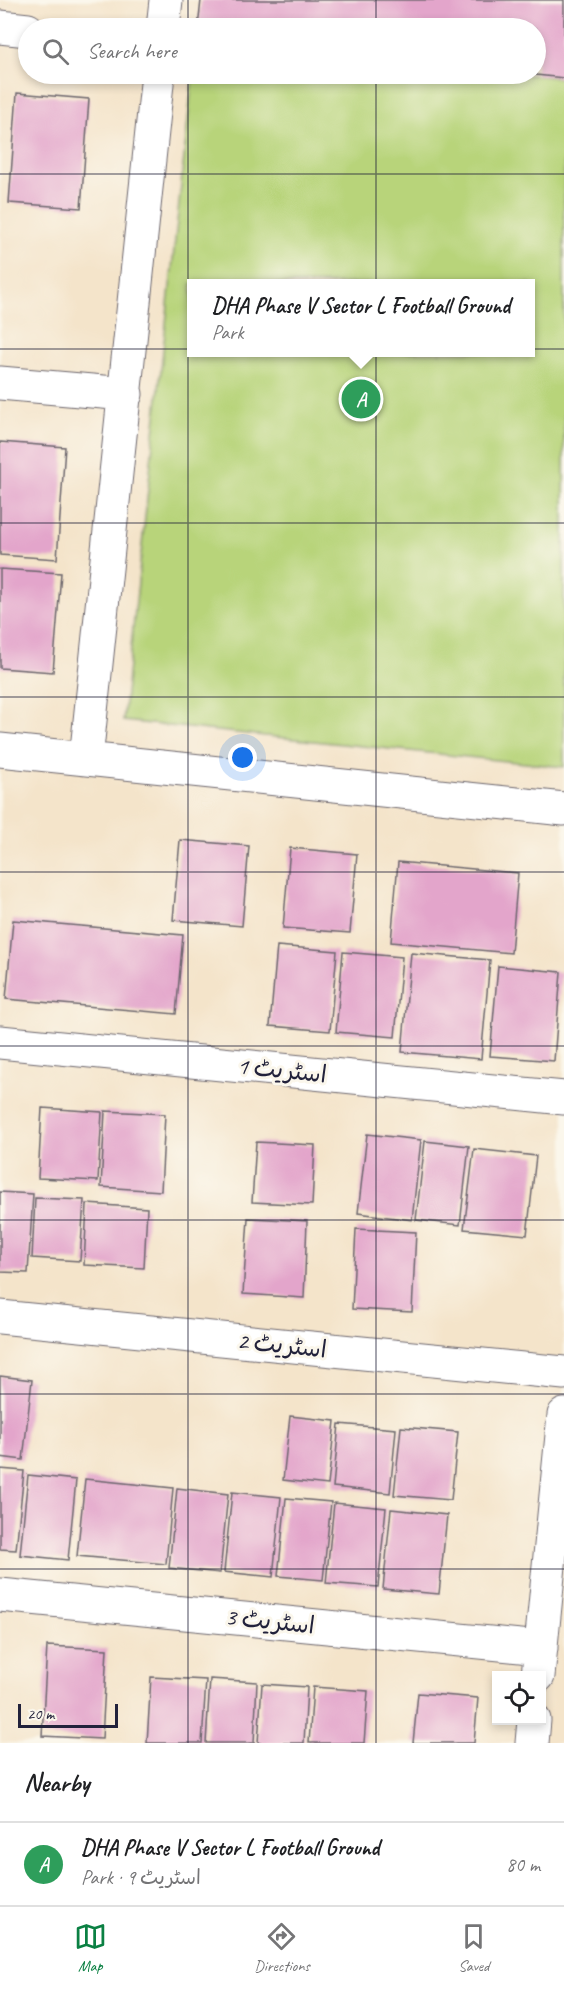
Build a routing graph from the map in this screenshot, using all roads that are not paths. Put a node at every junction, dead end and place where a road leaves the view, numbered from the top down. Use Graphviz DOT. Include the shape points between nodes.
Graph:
graph roads {
  1 [pos="166,0"];
  2 [pos="164,18"];
  3 [pos="0,27"];
  4 [pos="18,29"];
  5 [pos="157,84"];
  6 [pos="0,383"];
  7 [pos="126,394"];
  8 [pos="0,750"];
  9 [pos="86,759"];
  10 [pos="564,809"];
  11 [pos="0,1042"];
  12 [pos="564,1098"];
  13 [pos="0,1317"];
  14 [pos="564,1373"];
  15 [pos="564,1415"];
  16 [pos="0,1595"];
  17 [pos="540,1662"];
  18 [pos="534,1725"];
  19 [pos="532,1743"];
  1 -- 2 [label="street"];
  3 -- 4 [label="street"];
  5 -- 7 [label="street"];
  6 -- 7 [label="street"];
  7 -- 9 [label="street"];
  8 -- 9 [label="street"];
  9 -- 10 [label="street"];
  11 -- 12 [label="street, اسٹریٹ 1"];
  13 -- 14 [label="street, اسٹریٹ 2"];
  15 -- 17 [label="street"];
  16 -- 17 [label="street, اسٹریٹ 3"];
  18 -- 19 [label="street"];
}
